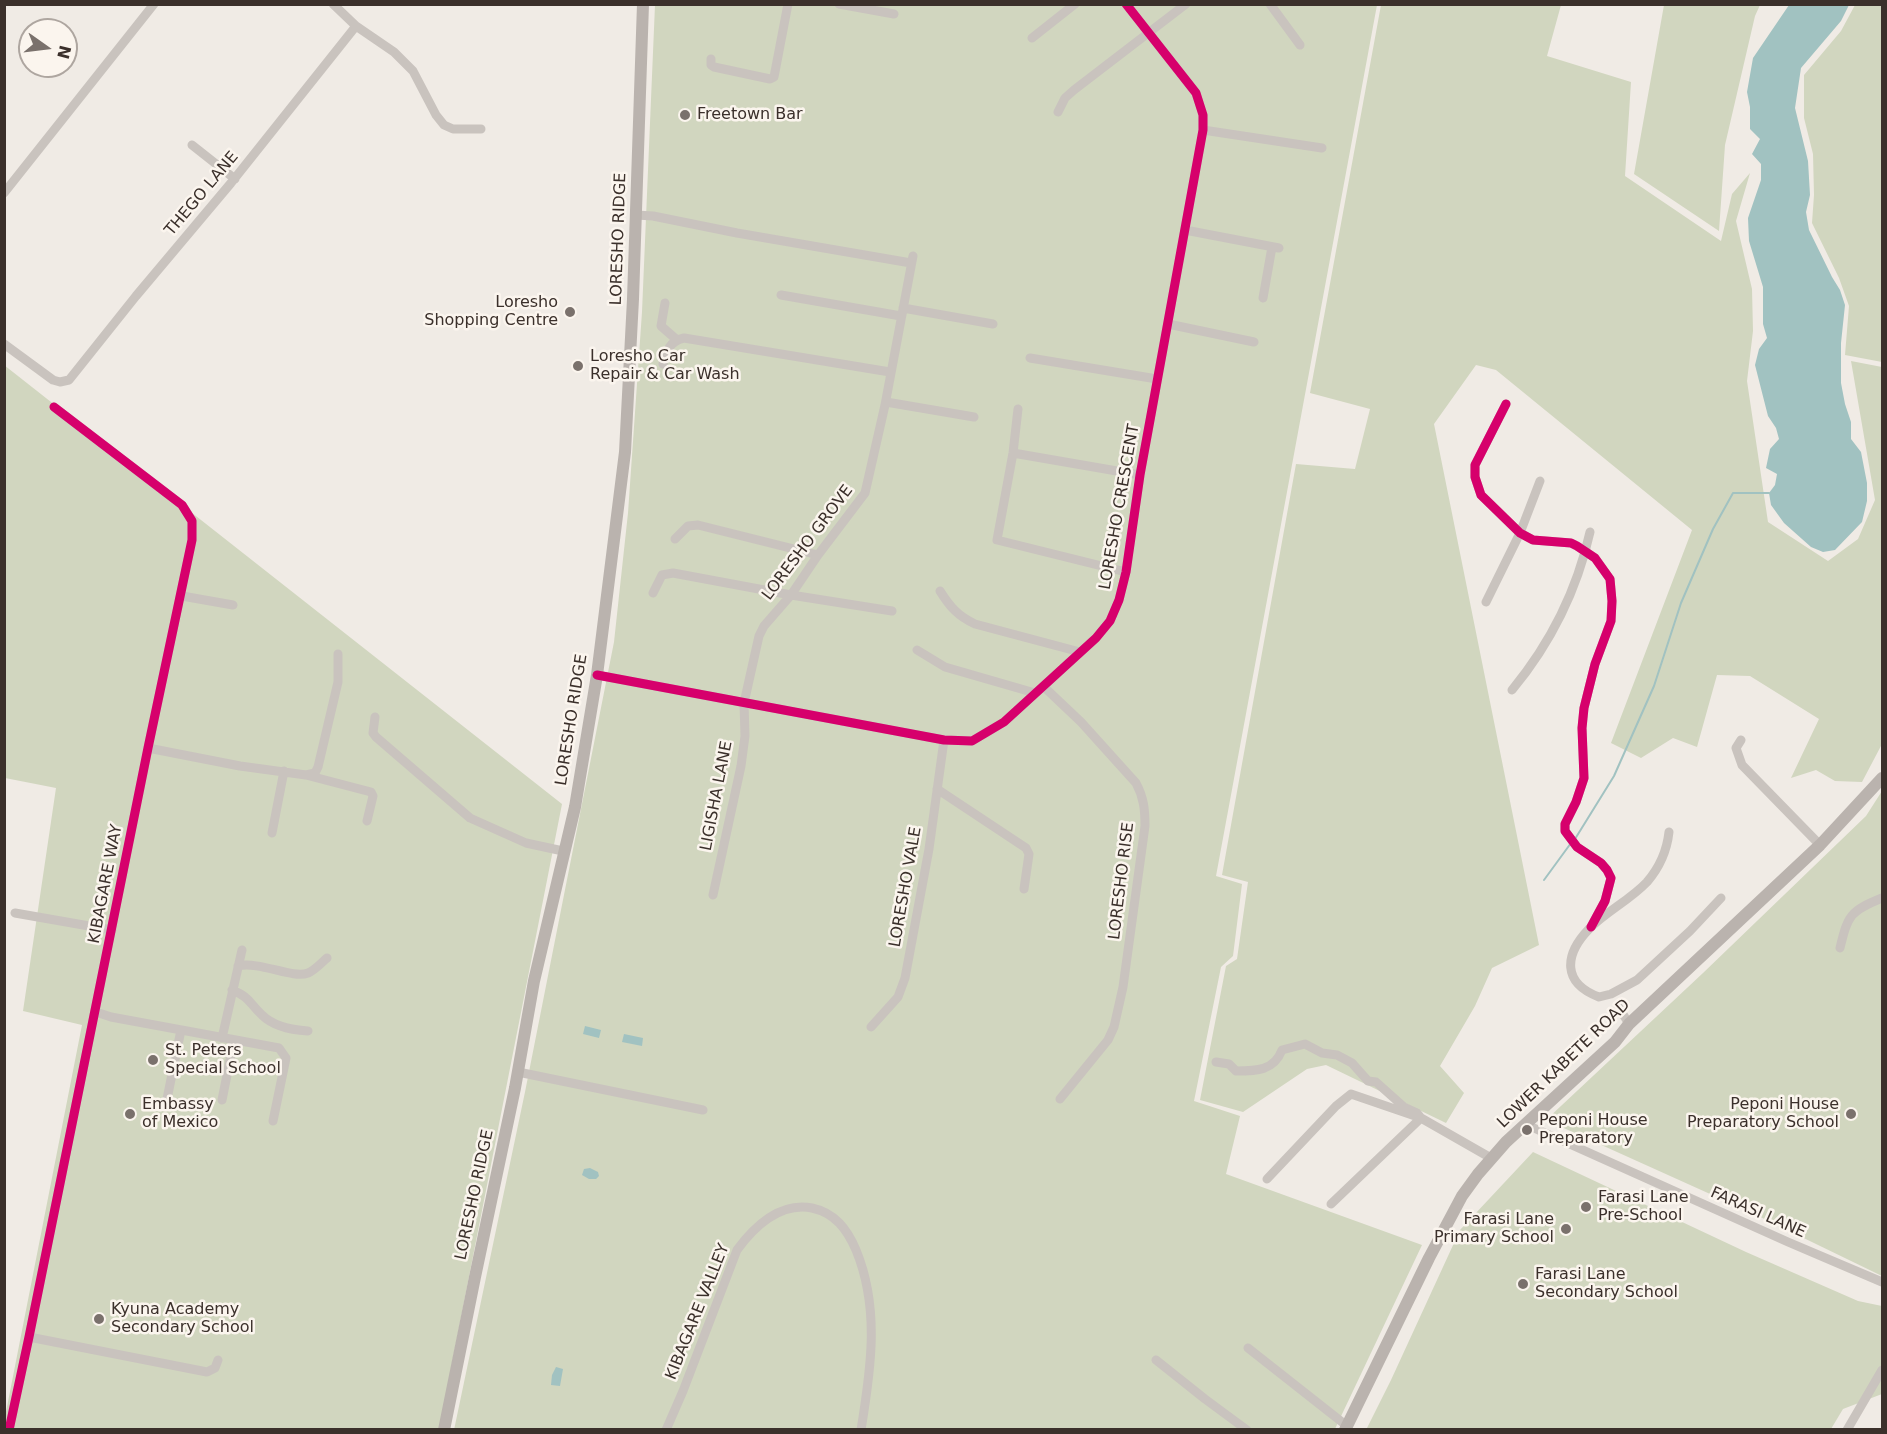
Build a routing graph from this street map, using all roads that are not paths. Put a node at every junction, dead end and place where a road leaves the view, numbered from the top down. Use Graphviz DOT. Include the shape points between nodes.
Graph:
graph roads {
  1 [pos="154,4"];
  2 [pos="643,4"];
  3 [pos="788,4"];
  4 [pos="839,4"];
  5 [pos="1075,4"];
  6 [pos="1126,4"];
  7 [pos="1186,4"];
  8 [pos="1270,4"];
  9 [pos="336,6"];
  10 [pos="894,14"];
  11 [pos="356,26"];
  12 [pos="1149,33"];
  13 [pos="1032,38"];
  14 [pos="1300,45"];
  15 [pos="711,58"];
  16 [pos="1058,112"];
  17 [pos="482,129"];
  18 [pos="1203,130"];
  19 [pos="192,145"];
  20 [pos="1322,148"];
  21 [pos="235,179"];
  22 [pos="4,193"];
  23 [pos="636,215"];
  24 [pos="1185,230"];
  25 [pos="781,295"];
  26 [pos="1263,298"];
  27 [pos="665,303"];
  28 [pos="902,312"];
  29 [pos="993,324"];
  30 [pos="1168,324"];
  31 [pos="677,340"];
  32 [pos="1254,342"];
  33 [pos="4,344"];
  34 [pos="1030,358"];
  35 [pos="663,364"];
  36 [pos="890,372"];
  37 [pos="1157,379"];
  38 [pos="886,402"];
  39 [pos="1506,404"];
  40 [pos="54,407"];
  41 [pos="1018,409"];
  42 [pos="974,417"];
  43 [pos="1013,453"];
  44 [pos="1140,475"];
  45 [pos="1540,482"];
  46 [pos="1590,532"];
  47 [pos="1520,533"];
  48 [pos="675,539"];
  49 [pos="1586,552"];
  50 [pos="818,555"];
  51 [pos="1126,573"];
  52 [pos="940,591"];
  53 [pos="653,593"];
  54 [pos="791,595"];
  55 [pos="182,596"];
  56 [pos="1486,602"];
  57 [pos="233,605"];
  58 [pos="892,611"];
  59 [pos="917,650"];
  60 [pos="1080,652"];
  61 [pos="338,654"];
  62 [pos="597,675"];
  63 [pos="1043,686"];
  64 [pos="1512,690"];
  65 [pos="1035,693"];
  66 [pos="744,703"];
  67 [pos="375,717"];
  68 [pos="944,740"];
  69 [pos="1741,740"];
  70 [pos="148,748"];
  71 [pos="285,771"];
  72 [pos="306,775"];
  73 [pos="1882,778"];
  74 [pos="937,789"];
  75 [pos="367,820"];
  76 [pos="1669,832"];
  77 [pos="273,833"];
  78 [pos="1820,844"];
  79 [pos="563,851"];
  80 [pos="1024,889"];
  81 [pos="713,895"];
  82 [pos="1721,898"];
  83 [pos="1882,898"];
  84 [pos="15,913"];
  85 [pos="1591,927"];
  86 [pos="112,930"];
  87 [pos="1840,948"];
  88 [pos="242,950"];
  89 [pos="327,958"];
  90 [pos="238,966"];
  91 [pos="232,990"];
  92 [pos="1615,1000"];
  93 [pos="96,1011"];
  94 [pos="1629,1024"];
  95 [pos="871,1027"];
  96 [pos="181,1030"];
  97 [pos="308,1031"];
  98 [pos="222,1038"];
  99 [pos="234,1040"];
  100 [pos="1216,1062"];
  101 [pos="518,1072"];
  102 [pos="1060,1099"];
  103 [pos="166,1100"];
  104 [pos="222,1100"];
  105 [pos="702,1110"];
  106 [pos="1421,1118"];
  107 [pos="273,1121"];
  108 [pos="1525,1124"];
  109 [pos="1491,1158"];
  110 [pos="1268,1179"];
  111 [pos="1331,1204"];
  112 [pos="1882,1282"];
  113 [pos="30,1337"];
  114 [pos="1248,1348"];
  115 [pos="218,1360"];
  116 [pos="1156,1360"];
  117 [pos="1882,1370"];
  118 [pos="1346,1428"];
  119 [pos="9,1430"];
  120 [pos="444,1430"];
  121 [pos="666,1430"];
  122 [pos="861,1430"];
  123 [pos="1247,1430"];
  124 [pos="1847,1430"];
  1 -- 22 [label="street"];
  2 -- 23 [label="main road, LORESHO RIDGE"];
  3 -- 15 [label="street" via="774,77 714,67"];
  4 -- 10 [label="street"];
  5 -- 13 [label="street"];
  6 -- 12 [label="street, LORESHO CRESCENT"];
  7 -- 12 [label="street"];
  8 -- 14 [label="street"];
  9 -- 11 [label="street"];
  11 -- 17 [label="street" via="394,52 413,71 444,125 453,129"];
  11 -- 21 [label="street, THEGO LANE"];
  12 -- 16 [label="street" via="1074,90"];
  12 -- 18 [label="street, LORESHO CRESCENT" via="1196,93"];
  18 -- 20 [label="street"];
  18 -- 24 [label="street, LORESHO CRESCENT"];
  19 -- 21 [label="street"];
  21 -- 33 [label="street, THEGO LANE" via="69,380 53,380"];
  23 -- 28 [label="street, LORESHO GROVE" via="912,260"];
  23 -- 62 [label="main road, LORESHO RIDGE" via="625,452"];
  24 -- 26 [label="street" via="1276,247"];
  24 -- 30 [label="street, LORESHO CRESCENT"];
  25 -- 28 [label="street"];
  27 -- 31 [label="street" via="661,326"];
  28 -- 29 [label="street"];
  28 -- 36 [label="street, LORESHO GROVE"];
  30 -- 32 [label="street"];
  30 -- 37 [label="street, LORESHO CRESCENT"];
  31 -- 35 [label="street" via="668,347"];
  31 -- 36 [label="street" via="727,344"];
  34 -- 37 [label="street"];
  36 -- 38 [label="street, LORESHO GROVE"];
  37 -- 44 [label="street, LORESHO CRESCENT"];
  38 -- 42 [label="street"];
  38 -- 50 [label="street, LORESHO GROVE" via="865,493"];
  39 -- 47 [label="street" via="1475,465 1475,477 1481,495"];
  40 -- 55 [label="street, KIBAGARE WAY" via="188,512 192,540"];
  41 -- 43 [label="street"];
  43 -- 44 [label="street"];
  43 -- 51 [label="street" via="997,540"];
  44 -- 51 [label="street, LORESHO CRESCENT"];
  45 -- 47 [label="street"];
  46 -- 49 [label="street"];
  47 -- 49 [label="street" via="1533,540 1571,543"];
  47 -- 56 [label="street"];
  48 -- 50 [label="street" via="687,526 698,525"];
  49 -- 64 [label="street" via="1551,635"];
  49 -- 85 [label="street" via="1610,579 1612,601 1608,633 1584,708 1584,778 1565,824 1565,831 1577,847 1608,870 1611,878 1605,901"];
  50 -- 54 [label="street, LORESHO GROVE"];
  51 -- 60 [label="street, LORESHO CRESCENT" via="1110,621"];
  52 -- 60 [label="street" via="960,617 975,624"];
  53 -- 54 [label="street" via="662,575 673,573"];
  54 -- 58 [label="street"];
  54 -- 66 [label="street, LORESHO GROVE" via="759,636"];
  55 -- 57 [label="street"];
  55 -- 70 [label="street, KIBAGARE WAY"];
  59 -- 65 [label="street" via="945,667"];
  60 -- 63 [label="street, LORESHO CRESCENT"];
  61 -- 72 [label="street" via="338,682 318,767 315,773"];
  62 -- 66 [label="street, LORESHO CRESCENT"];
  62 -- 79 [label="main road, LORESHO RIDGE" via="575,807"];
  63 -- 65 [label="street, LORESHO CRESCENT"];
  63 -- 102 [label="street, LORESHO RISE" via="1136,783 1145,806 1123,987 1114,1027"];
  65 -- 68 [label="street, LORESHO CRESCENT" via="984,735 972,741"];
  66 -- 68 [label="street, LORESHO CRESCENT"];
  66 -- 81 [label="street, LIGISHA LANE" via="741,766"];
  67 -- 79 [label="street" via="376,737 470,818 526,843"];
  68 -- 74 [label="street, LORESHO VALE"];
  69 -- 78 [label="street" via="1736,748 1742,765"];
  70 -- 71 [label="street"];
  70 -- 86 [label="street, KIBAGARE WAY"];
  71 -- 72 [label="street"];
  71 -- 77 [label="street"];
  72 -- 75 [label="street" via="371,792"];
  73 -- 78 [label="main road, LOWER KABETE ROAD"];
  74 -- 80 [label="street" via="1026,848 1029,854"];
  74 -- 95 [label="street, LORESHO VALE" via="902,990"];
  76 -- 85 [label="street" via="1667,848 1649,879"];
  78 -- 94 [label="main road, LOWER KABETE ROAD"];
  79 -- 101 [label="main road, LORESHO RIDGE"];
  82 -- 92 [label="street"];
  83 -- 87 [label="street" via="1864,905 1847,920"];
  84 -- 86 [label="street"];
  85 -- 92 [label="street" via="1571,958 1573,977 1588,993"];
  86 -- 93 [label="street, KIBAGARE WAY"];
  88 -- 90 [label="street"];
  89 -- 90 [label="street" via="304,974 250,964"];
  90 -- 91 [label="street"];
  91 -- 97 [label="street" via="246,996 263,1017 291,1030"];
  91 -- 98 [label="street"];
  92 -- 94 [label="street"];
  93 -- 96 [label="street"];
  93 -- 113 [label="street, KIBAGARE WAY"];
  94 -- 108 [label="main road, LOWER KABETE ROAD" via="1615,1042"];
  96 -- 98 [label="street"];
  96 -- 103 [label="street"];
  98 -- 99 [label="street"];
  99 -- 104 [label="street"];
  99 -- 107 [label="street" via="279,1048 284,1053"];
  100 -- 106 [label="street" via="1229,1064 1236,1071 1268,1069 1282,1050 1305,1044 1352,1064 1368,1081 1376,1082"];
  101 -- 105 [label="street"];
  101 -- 120 [label="main road, LORESHO RIDGE"];
  106 -- 109 [label="street"];
  106 -- 110 [label="street" via="1352,1094"];
  106 -- 111 [label="street"];
  108 -- 109 [label="main road, LOWER KABETE ROAD"];
  108 -- 112 [label="street, FARASI LANE"];
  109 -- 118 [label="main road, LOWER KABETE ROAD" via="1462,1196"];
  113 -- 115 [label="street" via="207,1372 215,1368"];
  113 -- 119 [label="street, KIBAGARE WAY"];
  114 -- 118 [label="street"];
  116 -- 123 [label="street"];
  117 -- 124 [label="street"];
  121 -- 122 [label="street, KIBAGARE VALLEY" via="736,1250 761,1222 792,1208 805,1207 838,1221 851,1239 866,1278 872,1329"];
}
